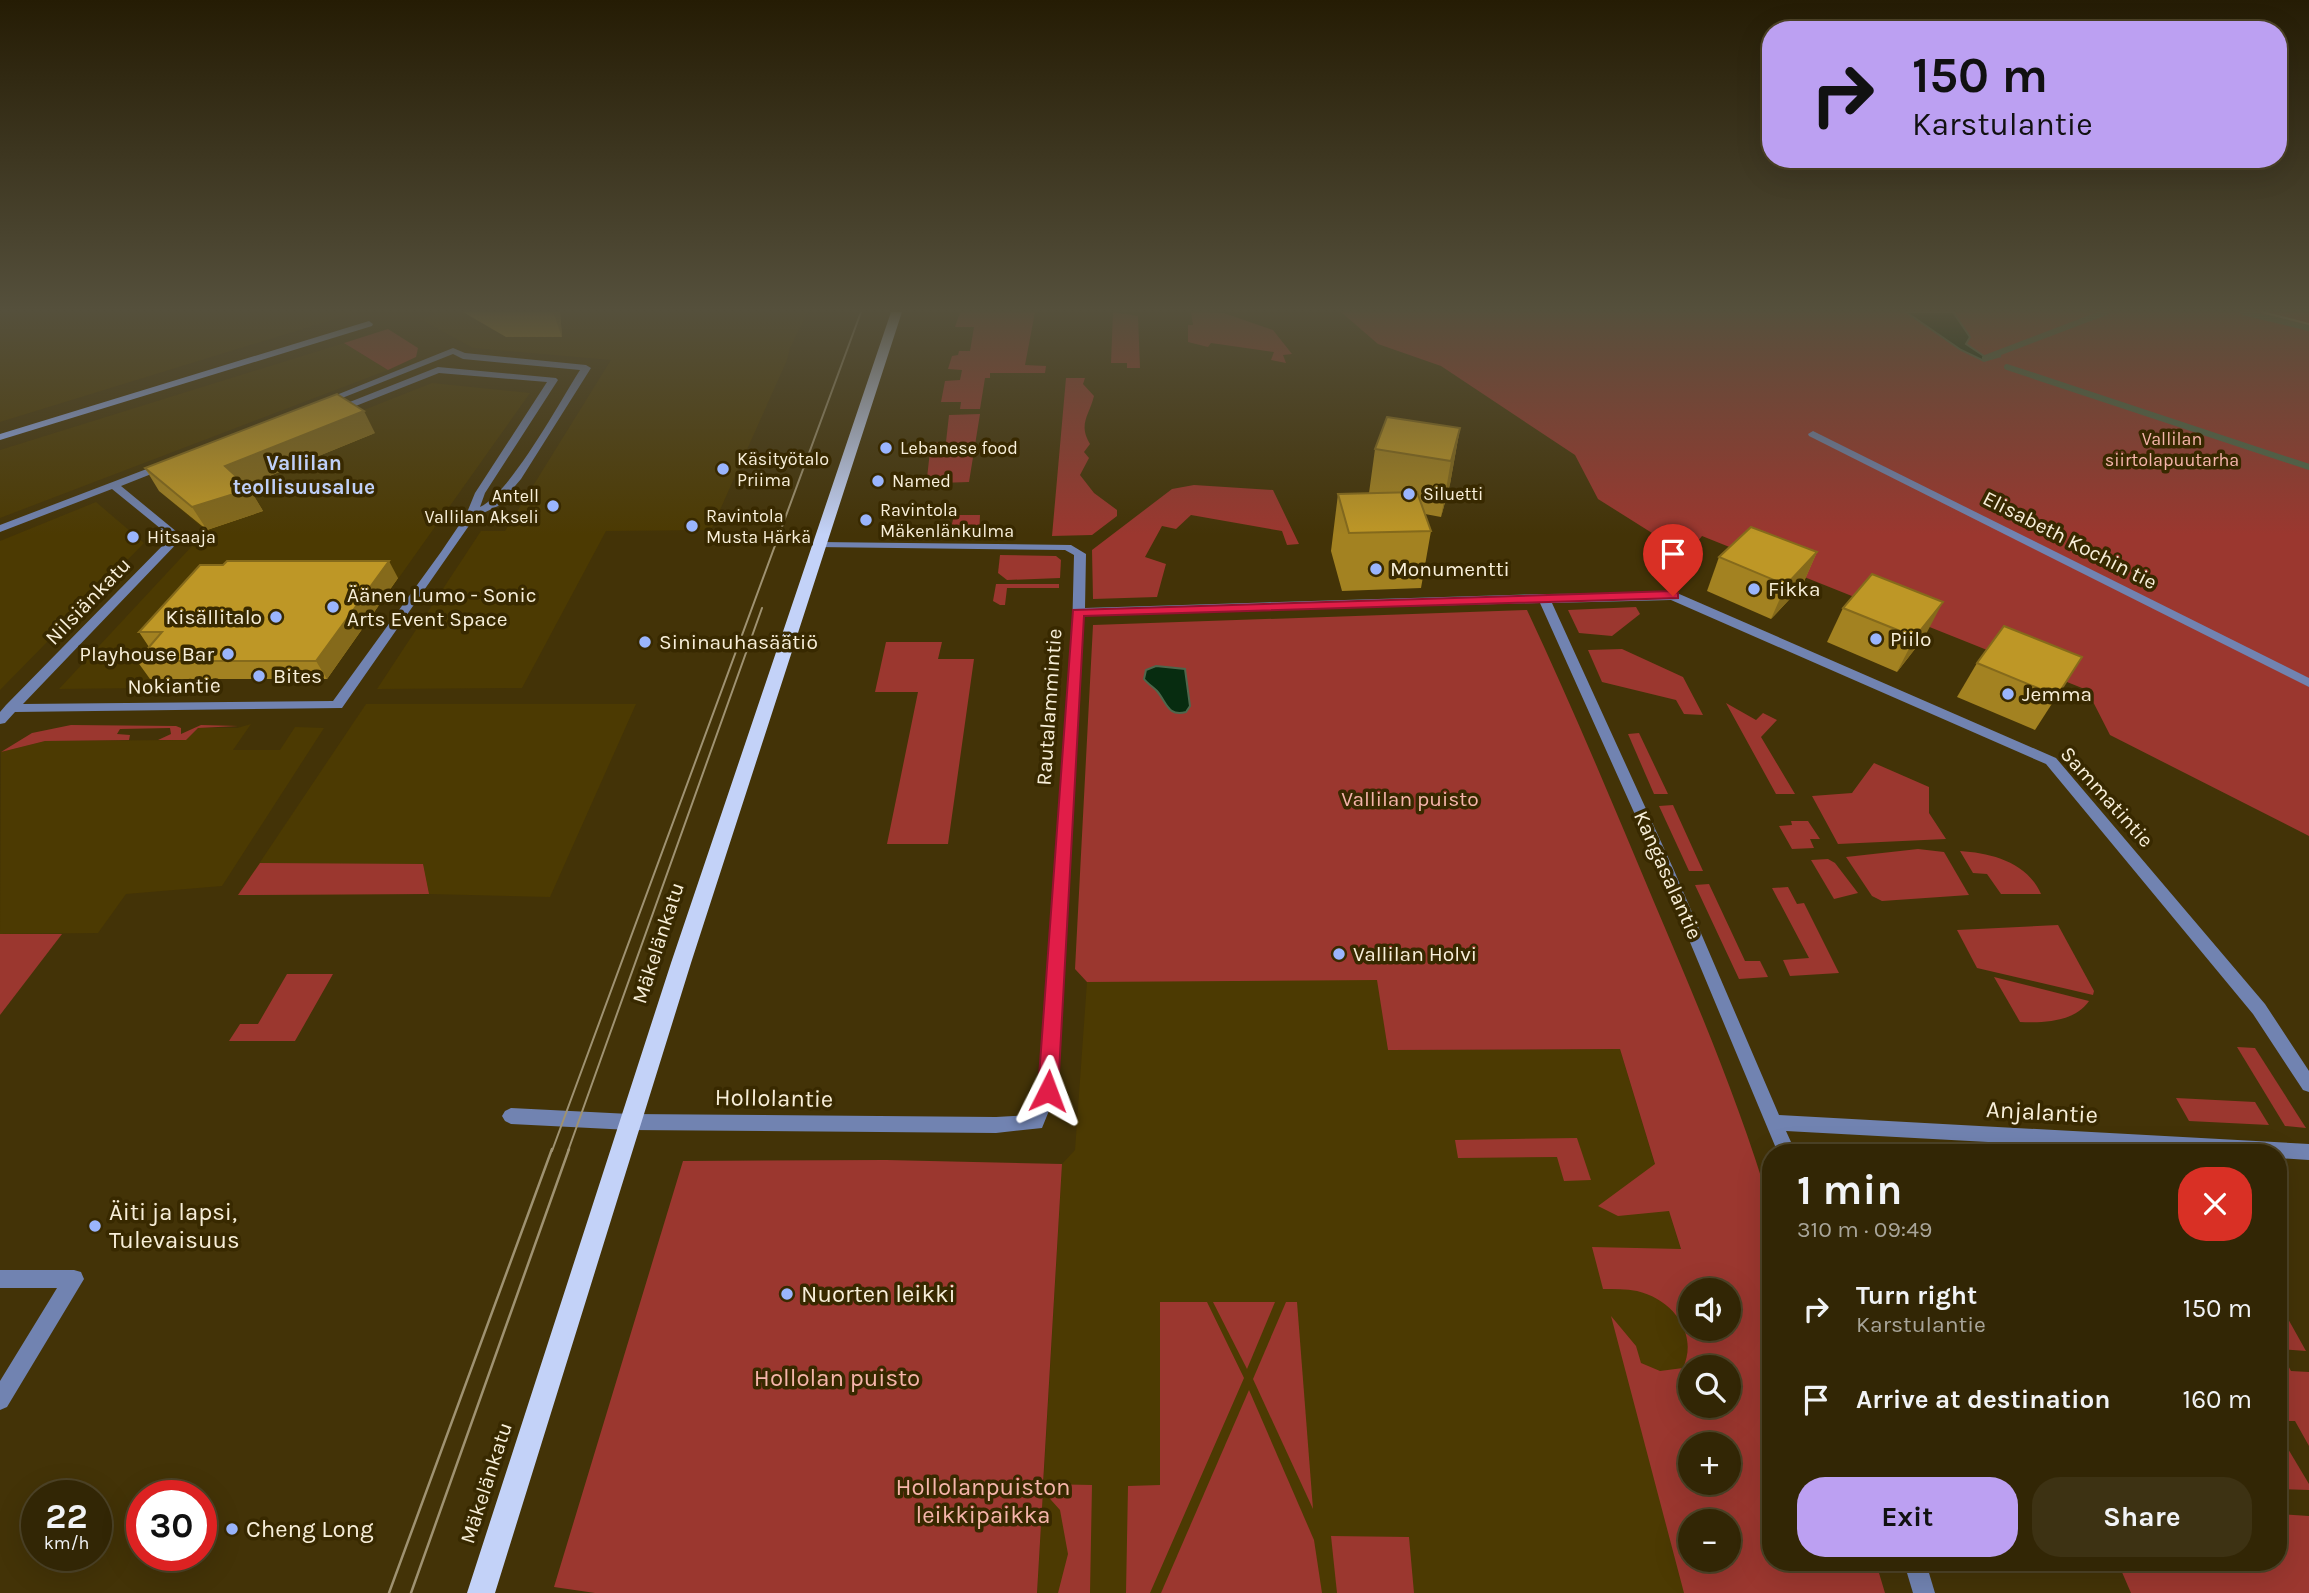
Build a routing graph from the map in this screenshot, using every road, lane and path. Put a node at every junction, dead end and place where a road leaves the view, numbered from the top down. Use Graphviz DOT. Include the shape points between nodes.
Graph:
graph roads {
  1 [pos="167,386"];
  2 [pos="363,386"];
  3 [pos="396,386"];
  4 [pos="549,386"];
  5 [pos="574,386"];
  6 [pos="872,386"];
  7 [pos="313,406"];
  8 [pos="320,416"];
  9 [pos="1813,433"];
  10 [pos="0,438"];
  11 [pos="174,467"];
  12 [pos="114,485"];
  13 [pos="471,515"];
  14 [pos="0,530"];
  15 [pos="819,545"];
  16 [pos="1544,598"];
  17 [pos="1077,612"];
  18 [pos="2309,682"];
  19 [pos="11,708"];
  20 [pos="0,720"];
  21 [pos="2309,1085"];
  22 [pos="511,1116"];
  23 [pos="630,1122"];
  24 [pos="1035,1122"];
  25 [pos="1773,1122"];
  26 [pos="1783,1144"];
  27 [pos="2166,1144"];
  28 [pos="2287,1151"];
  29 [pos="2309,1152"];
  30 [pos="0,1279"];
  31 [pos="0,1401"];
  32 [pos="1917,1571"];
  33 [pos="481,1593"];
  34 [pos="1924,1593"];
  1 -- 10 [label="street"];
  2 -- 7 [label="street"];
  3 -- 8 [label="street"];
  4 -- 13 [label="street" via="480,493"];
  5 -- 13 [label="street" via="517,477 494,504"];
  6 -- 15 [label="main road, Mäkelänkatu"];
  9 -- 18 [label="street, Elisabeth Kochin tie"];
  11 -- 12 [label="street" via="152,481"];
  12 -- 14 [label="street"];
  12 -- 19 [label="street, Nilsiänkatu" via="177,537"];
  13 -- 19 [label="street, Nokiantie" via="337,705"];
  15 -- 17 [label="street, Rautalammintie" via="1067,547 1080,554"];
  15 -- 23 [label="main road, Mäkelänkatu"];
  16 -- 17 [label="street"];
  16 -- 21 [label="street, Sammatintie" via="1673,596 2051,761 2259,1009"];
  16 -- 25 [label="street, Kangasalantie" via="1666,868"];
  17 -- 24 [label="street, Rautalammintie" via="1048,1091"];
  19 -- 20 [label="street, Nilsiänkatu"];
  22 -- 23 [label="street, Hollolantie"];
  23 -- 24 [label="street, Hollolantie"];
  23 -- 33 [label="main road, Mäkelänkatu"];
  25 -- 26 [label="street, Kangasalantie"];
  25 -- 27 [label="street, Anjalantie"];
  28 -- 29 [label="street, Anjalantie"];
  30 -- 31 [label="street" via="74,1279"];
  32 -- 34 [label="street"];
}
